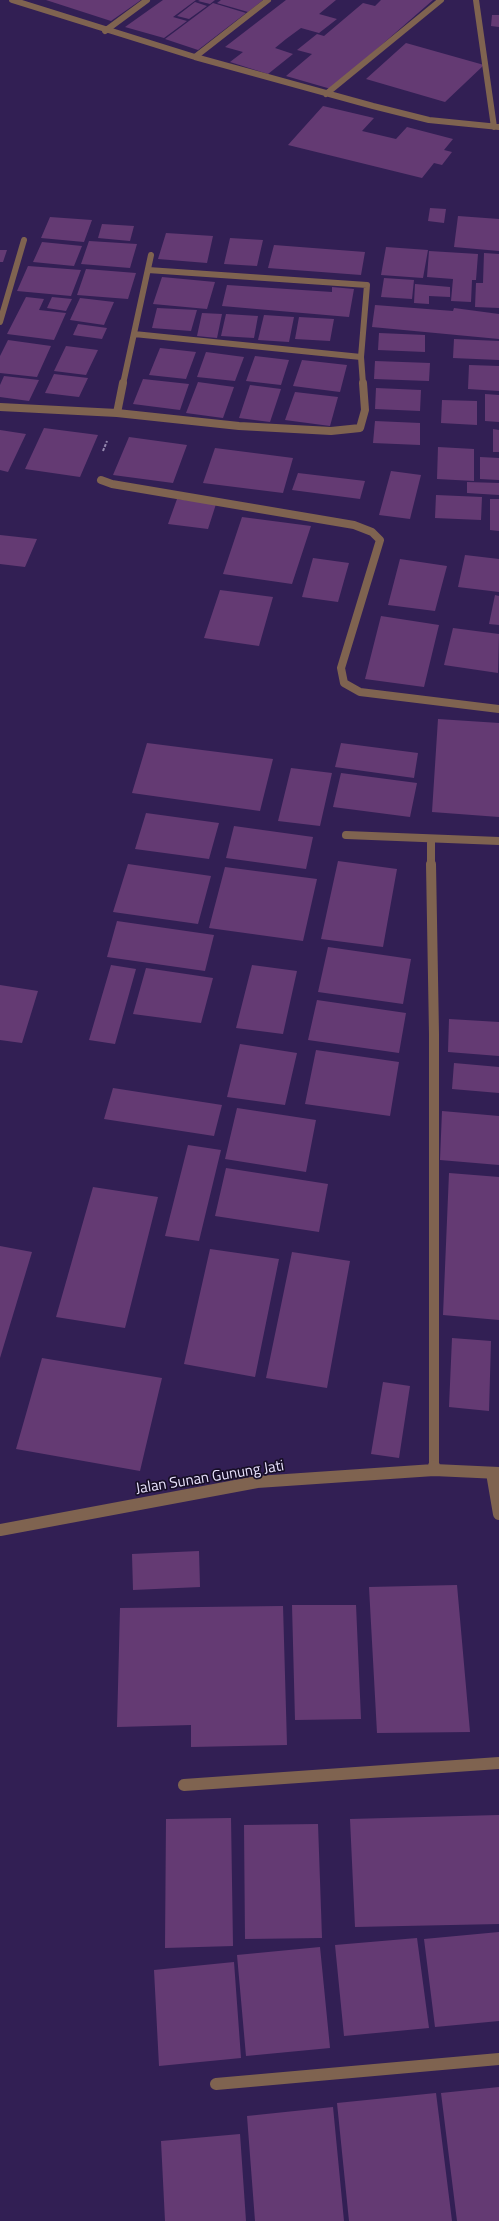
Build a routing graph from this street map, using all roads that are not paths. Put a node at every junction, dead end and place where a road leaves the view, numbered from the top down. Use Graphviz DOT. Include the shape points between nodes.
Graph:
graph roads {
  1 [pos="12,0"];
  2 [pos="147,0"];
  3 [pos="268,0"];
  4 [pos="441,0"];
  5 [pos="476,0"];
  6 [pos="25,2"];
  7 [pos="105,31"];
  8 [pos="195,57"];
  9 [pos="326,94"];
  10 [pos="496,127"];
  11 [pos="24,240"];
  12 [pos="152,256"];
  13 [pos="148,270"];
  14 [pos="0,322"];
  15 [pos="134,334"];
  16 [pos="361,357"];
  17 [pos="0,407"];
  18 [pos="116,413"];
  19 [pos="101,480"];
  20 [pos="499,709"];
  21 [pos="346,835"];
  22 [pos="430,839"];
  23 [pos="499,841"];
  24 [pos="434,1470"];
  25 [pos="496,1473"];
  26 [pos="499,1514"];
  27 [pos="0,1530"];
  28 [pos="499,1763"];
  29 [pos="184,1785"];
  30 [pos="499,2059"];
  31 [pos="216,2084"];
  1 -- 6 [label="street"];
  2 -- 7 [label="street"];
  3 -- 8 [label="street"];
  4 -- 9 [label="street"];
  5 -- 10 [label="street"];
  6 -- 7 [label="street"];
  7 -- 8 [label="street"];
  8 -- 9 [label="street"];
  9 -- 10 [label="street" via="429,120"];
  11 -- 14 [label="street"];
  12 -- 13 [label="street"];
  13 -- 15 [label="street"];
  13 -- 16 [label="street" via="367,285"];
  15 -- 16 [label="street"];
  15 -- 18 [label="street"];
  16 -- 18 [label="street" via="365,410 360,428 331,431 239,426"];
  17 -- 18 [label="street"];
  19 -- 20 [label="street" via="112,484 354,525 372,532 380,540 341,668 344,683 360,692"];
  21 -- 22 [label="street"];
  22 -- 23 [label="street"];
  22 -- 24 [label="street" via="434,1034"];
  24 -- 25 [label="street, Jalan Sunan Gunung Jati"];
  24 -- 27 [label="street, Jalan Sunan Gunung Jati" via="257,1482"];
  25 -- 26 [label="street"];
  28 -- 29 [label="street"];
  30 -- 31 [label="street"];
}
